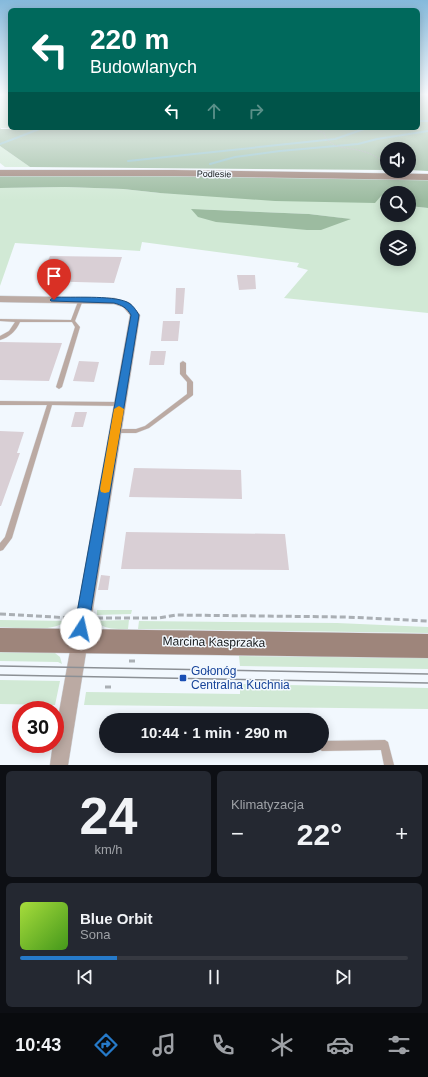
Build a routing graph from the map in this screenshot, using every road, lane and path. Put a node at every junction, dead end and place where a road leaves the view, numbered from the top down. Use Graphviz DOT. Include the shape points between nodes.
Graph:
graph roads {
  1 [pos="317,130"];
  2 [pos="380,160"];
  3 [pos="0,168"];
  4 [pos="428,172"];
  5 [pos="0,173"];
  6 [pos="428,177"];
  7 [pos="0,299"];
  8 [pos="80,300"];
  9 [pos="0,320"];
  10 [pos="18,321"];
  11 [pos="73,321"];
  12 [pos="0,338"];
  13 [pos="183,363"];
  14 [pos="59,387"];
  15 [pos="0,403"];
  16 [pos="50,404"];
  17 [pos="120,404"];
  18 [pos="115,431"];
  19 [pos="0,548"];
  20 [pos="0,614"];
  21 [pos="70,618"];
  22 [pos="96,618"];
  23 [pos="428,620"];
  24 [pos="0,640"];
  25 [pos="79,641"];
  26 [pos="428,646"];
  27 [pos="105,687"];
  28 [pos="112,687"];
  29 [pos="329,746"];
  30 [pos="59,765"];
  31 [pos="389,765"];
  1 -- 2 [label="path" via="324,133 328,141 345,148 367,152"];
  3 -- 4 [label="street, Podlesie"];
  5 -- 6 [label="street, Podlesie"];
  7 -- 8 [label="street"];
  8 -- 11 [label="lane"];
  8 -- 17 [label="street" via="124,303 135,315"];
  9 -- 10 [label="lane"];
  10 -- 11 [label="lane"];
  10 -- 12 [label="lane" via="10,334"];
  11 -- 14 [label="lane" via="78,328"];
  13 -- 18 [label="lane" via="183,374 190,382 190,395 148,427 136,431"];
  15 -- 16 [label="lane"];
  16 -- 17 [label="lane"];
  16 -- 19 [label="lane" via="8,538"];
  17 -- 18 [label="street"];
  18 -- 25 [label="street"];
  20 -- 21 [label="path"];
  22 -- 23 [label="path" via="159,618 176,615"];
  24 -- 25 [label="street, Marcina Kasprzaka"];
  25 -- 26 [label="street, Marcina Kasprzaka"];
  25 -- 30 [label="street"];
  27 -- 28 [label="path"];
  29 -- 31 [label="lane" via="385,746"];
}
